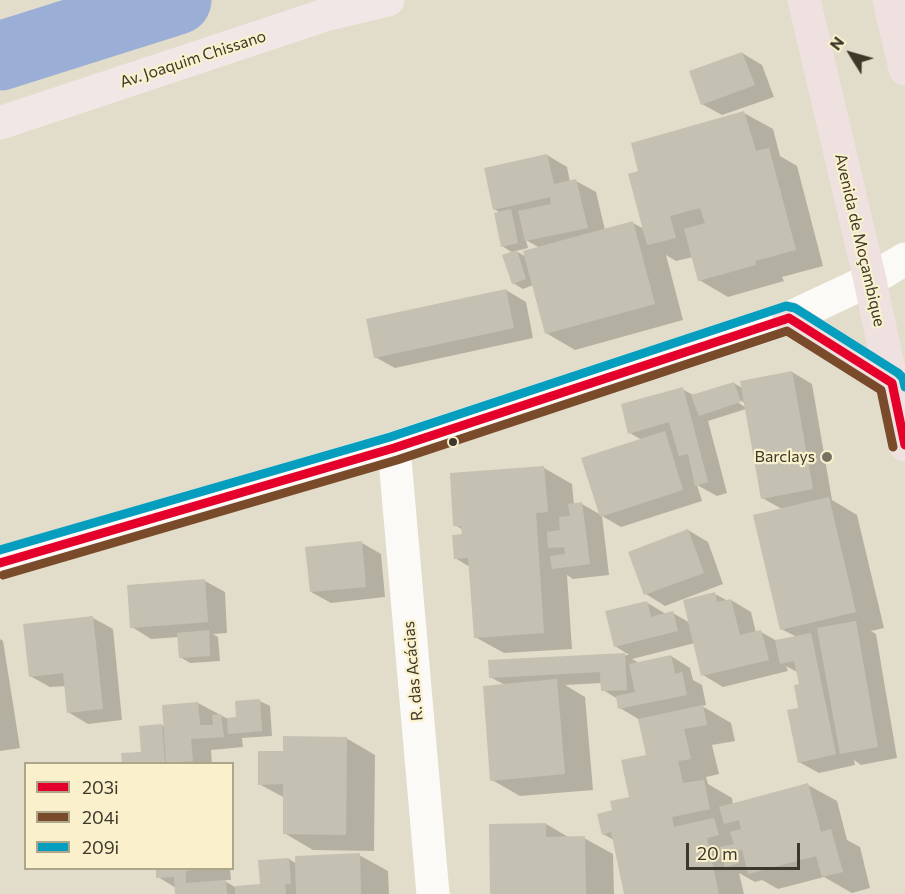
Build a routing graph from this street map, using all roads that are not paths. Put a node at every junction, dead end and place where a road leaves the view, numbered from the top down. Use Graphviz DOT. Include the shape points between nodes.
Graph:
graph roads {
  1 [pos="388,0"];
  2 [pos="804,0"];
  3 [pos="889,0"];
  4 [pos="901,54"];
  5 [pos="0,123"];
  6 [pos="905,259"];
  7 [pos="870,280"];
  8 [pos="789,318"];
  9 [pos="892,383"];
  10 [pos="905,445"];
  11 [pos="394,448"];
  12 [pos="0,563"];
  13 [pos="433,894"];
  1 -- 5 [label="main road, Av. Joaquim Chissano" via="325,15"];
  2 -- 7 [label="highway, Avenida de Moçambique"];
  3 -- 4 [label="highway"];
  6 -- 7 [label="street"];
  7 -- 8 [label="street"];
  7 -- 9 [label="highway, Avenida de Moçambique"];
  8 -- 9 [label="highway"];
  8 -- 11 [label="street"];
  9 -- 10 [label="highway, Avenida de Moçambique"];
  11 -- 12 [label="street"];
  11 -- 13 [label="street, R. das Acácias"];
}
